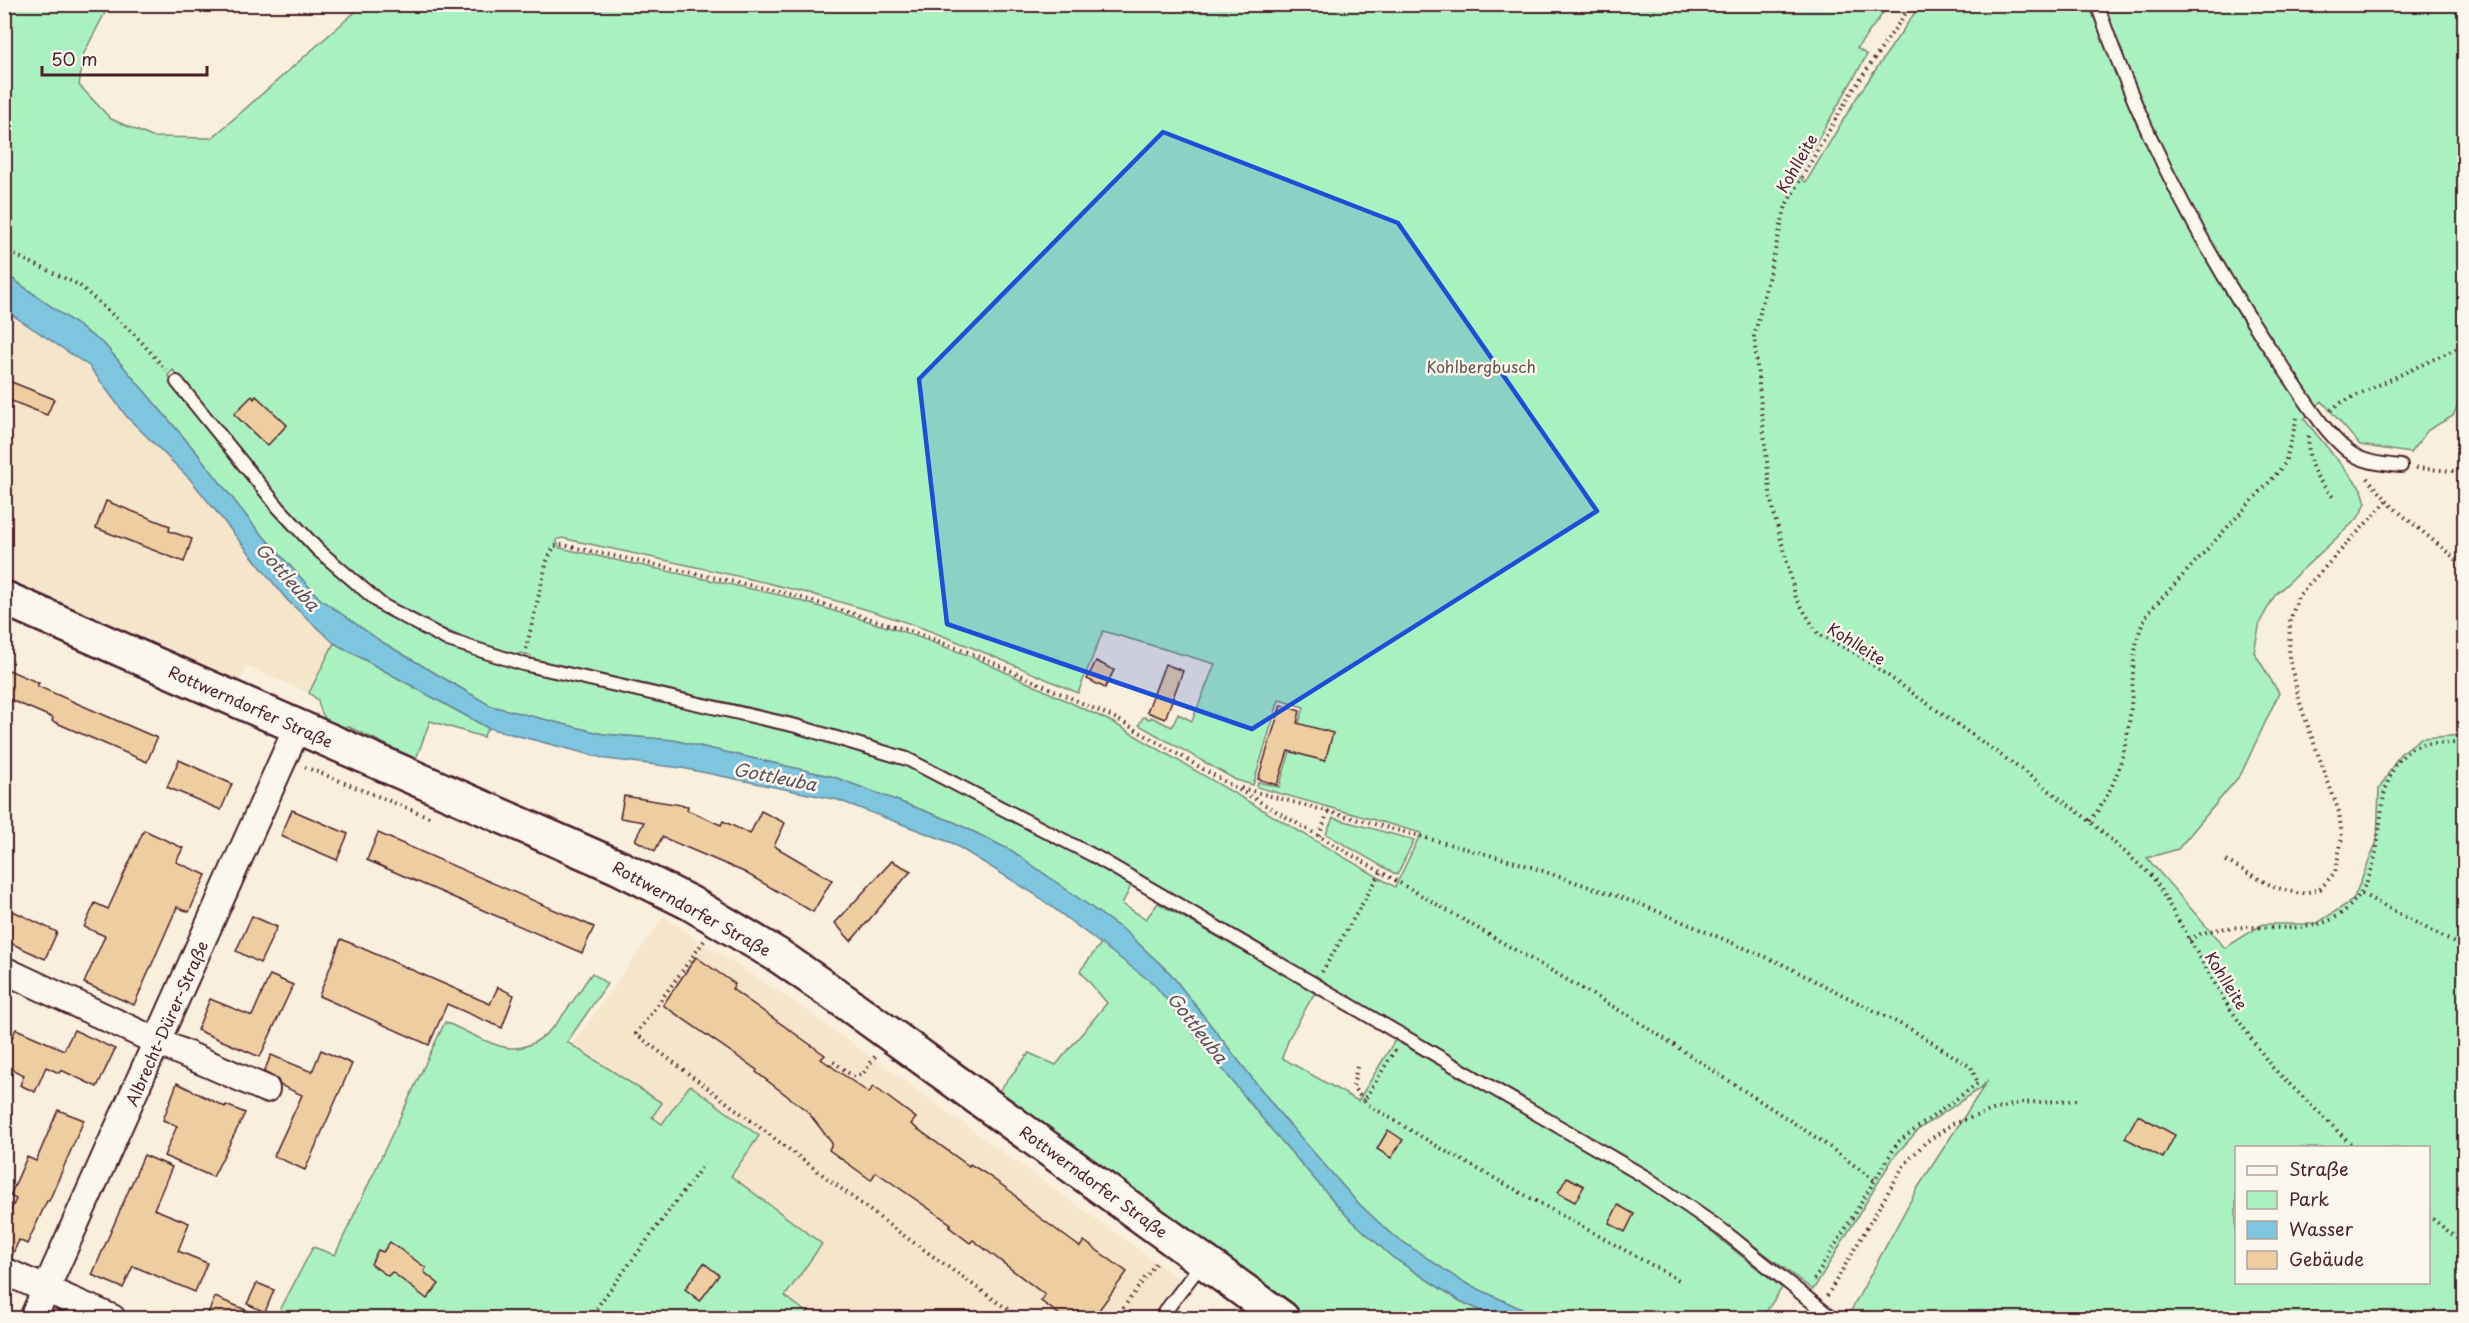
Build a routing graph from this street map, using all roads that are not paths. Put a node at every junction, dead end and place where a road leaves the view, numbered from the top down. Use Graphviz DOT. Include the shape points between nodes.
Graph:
graph roads {
  1 [pos="2097,4"];
  2 [pos="177,382"];
  3 [pos="2400,466"];
  4 [pos="4,598"];
  5 [pos="298,726"];
  6 [pos="4,970"];
  7 [pos="158,1042"];
  8 [pos="266,1089"];
  9 [pos="1204,1261"];
  10 [pos="4,1271"];
  11 [pos="46,1288"];
  12 [pos="33,1318"];
  13 [pos="112,1318"];
  14 [pos="1160,1318"];
  15 [pos="1281,1318"];
  16 [pos="1832,1318"];
  1 -- 3 [label="lane" via="2145,128 2222,275 2308,403 2349,453 2371,462"];
  2 -- 16 [label="lane" via="279,508 318,550 382,605 448,640 523,664 796,726 907,759 1096,857 1647,1178 1725,1232"];
  4 -- 5 [label="main road, Rottwerndorfer Straße"];
  5 -- 7 [label="street, Albrecht-Dürer-Straße"];
  5 -- 9 [label="main road, Rottwerndorfer Straße" via="618,867 699,908 844,1001"];
  6 -- 7 [label="street"];
  7 -- 8 [label="street"];
  7 -- 11 [label="street, Albrecht-Dürer-Straße"];
  9 -- 14 [label="lane"];
  9 -- 15 [label="main road, Rottwerndorfer Straße"];
  10 -- 11 [label="street"];
  11 -- 12 [label="street, Albrecht-Dürer-Straße"];
  11 -- 13 [label="street"];
}
